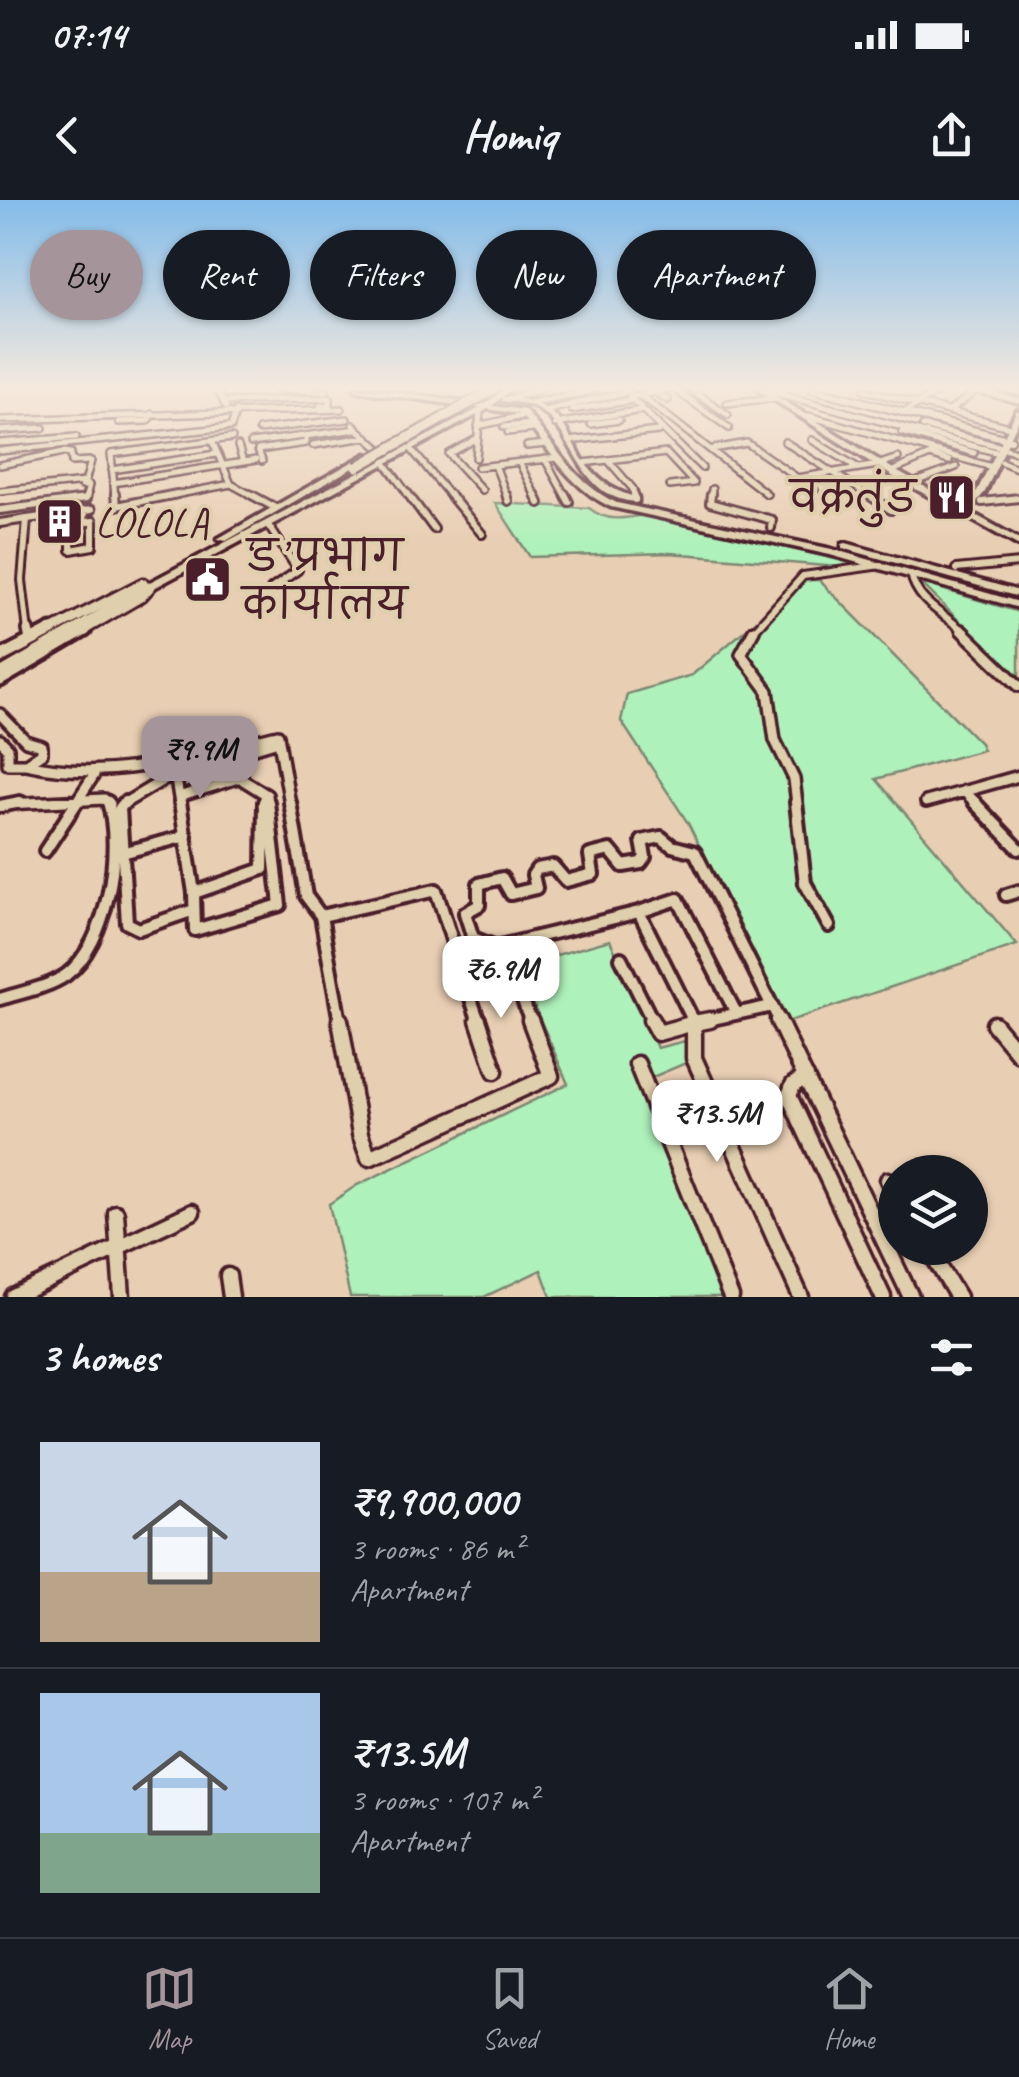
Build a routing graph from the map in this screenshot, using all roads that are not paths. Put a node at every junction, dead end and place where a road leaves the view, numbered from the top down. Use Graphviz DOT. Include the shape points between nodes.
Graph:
graph roads {
  1 [pos="70,440"];
  2 [pos="80,440"];
  3 [pos="163,440"];
  4 [pos="217,440"];
  5 [pos="280,440"];
  6 [pos="305,440"];
  7 [pos="345,440"];
  8 [pos="369,440"];
  9 [pos="396,440"];
  10 [pos="418,440"];
  11 [pos="429,440"];
  12 [pos="474,440"];
  13 [pos="476,440"];
  14 [pos="543,440"];
  15 [pos="548,440"];
  16 [pos="562,440"];
  17 [pos="575,440"];
  18 [pos="673,440"];
  19 [pos="701,440"];
  20 [pos="812,440"];
  21 [pos="846,440"];
  22 [pos="847,440"];
  23 [pos="916,440"];
  24 [pos="967,440"];
  25 [pos="979,440"];
  26 [pos="24,441"];
  27 [pos="212,441"];
  28 [pos="568,441"];
  29 [pos="919,441"];
  30 [pos="0,442"];
  31 [pos="785,442"];
  32 [pos="252,444"];
  33 [pos="546,444"];
  34 [pos="313,445"];
  35 [pos="162,446"];
  36 [pos="238,446"];
  37 [pos="526,446"];
  38 [pos="18,449"];
  39 [pos="713,449"];
  40 [pos="380,450"];
  41 [pos="412,450"];
  42 [pos="1005,450"];
  43 [pos="0,451"];
  44 [pos="98,453"];
  45 [pos="112,453"];
  46 [pos="974,453"];
  47 [pos="216,454"];
  48 [pos="1019,454"];
  49 [pos="898,458"];
  50 [pos="546,459"];
  51 [pos="608,460"];
  52 [pos="561,461"];
  53 [pos="949,461"];
  54 [pos="164,462"];
  55 [pos="243,462"];
  56 [pos="519,462"];
  57 [pos="385,463"];
  58 [pos="583,463"];
  59 [pos="0,465"];
  60 [pos="496,465"];
  61 [pos="220,466"];
  62 [pos="886,466"];
  63 [pos="956,467"];
  64 [pos="702,468"];
  65 [pos="860,468"];
  66 [pos="1019,469"];
  67 [pos="112,470"];
  68 [pos="193,470"];
  69 [pos="356,470"];
  70 [pos="829,470"];
  71 [pos="163,475"];
  72 [pos="590,476"];
  73 [pos="797,478"];
  74 [pos="916,482"];
  75 [pos="113,483"];
  76 [pos="231,484"];
  77 [pos="670,486"];
  78 [pos="712,489"];
  79 [pos="482,490"];
  80 [pos="815,490"];
  81 [pos="198,492"];
  82 [pos="954,492"];
  83 [pos="0,494"];
  84 [pos="767,494"];
  85 [pos="939,496"];
  86 [pos="166,497"];
  87 [pos="1019,498"];
  88 [pos="635,500"];
  89 [pos="508,501"];
  90 [pos="539,502"];
  91 [pos="569,502"];
  92 [pos="982,502"];
  93 [pos="274,507"];
  94 [pos="0,510"];
  95 [pos="87,510"];
  96 [pos="711,510"];
  97 [pos="891,510"];
  98 [pos="968,513"];
  99 [pos="693,516"];
  100 [pos="27,519"];
  101 [pos="0,522"];
  102 [pos="83,522"];
  103 [pos="268,525"];
  104 [pos="434,529"];
  105 [pos="234,532"];
  106 [pos="482,534"];
  107 [pos="1019,540"];
  108 [pos="1019,564"];
  109 [pos="880,565"];
  110 [pos="956,568"];
  111 [pos="911,574"];
  112 [pos="140,589"];
  113 [pos="271,589"];
  114 [pos="1019,594"];
  115 [pos="1019,604"];
  116 [pos="30,640"];
  117 [pos="0,661"];
  118 [pos="0,677"];
  119 [pos="1019,686"];
  120 [pos="0,714"];
  121 [pos="278,738"];
  122 [pos="0,740"];
  123 [pos="238,753"];
  124 [pos="171,762"];
  125 [pos="26,764"];
  126 [pos="176,773"];
  127 [pos="94,775"];
  128 [pos="1019,776"];
  129 [pos="241,778"];
  130 [pos="964,792"];
  131 [pos="267,795"];
  132 [pos="179,797"];
  133 [pos="80,799"];
  134 [pos="926,802"];
  135 [pos="0,806"];
  136 [pos="186,836"];
  137 [pos="1019,849"];
  138 [pos="45,851"];
  139 [pos="122,852"];
  140 [pos="1019,891"];
  141 [pos="194,892"];
  142 [pos="1006,894"];
  143 [pos="194,910"];
  144 [pos="638,912"];
  145 [pos="321,916"];
  146 [pos="829,926"];
  147 [pos="621,958"];
  148 [pos="466,984"];
  149 [pos="0,1000"];
  150 [pos="772,1006"];
  151 [pos="736,1013"];
  152 [pos="694,1023"];
  153 [pos="994,1024"];
  154 [pos="1019,1054"];
  155 [pos="637,1064"];
  156 [pos="495,1071"];
  157 [pos="806,1077"];
  158 [pos="192,1212"];
  159 [pos="116,1213"];
  160 [pos="120,1245"];
  161 [pos="938,1265"];
  162 [pos="228,1276"];
  163 [pos="13,1297"];
  164 [pos="122,1297"];
  165 [pos="230,1297"];
  166 [pos="730,1297"];
  167 [pos="801,1297"];
  168 [pos="884,1297"];
  169 [pos="911,1297"];
  170 [pos="958,1297"];
  1 -- 26 [label="street"];
  2 -- 38 [label="street"];
  3 -- 35 [label="street"];
  4 -- 27 [label="street"];
  5 -- 32 [label="street"];
  6 -- 55 [label="street" via="258,450 259,460"];
  7 -- 34 [label="street"];
  8 -- 40 [label="street"];
  9 -- 40 [label="main road"];
  10 -- 69 [label="main road, bridge"];
  11 -- 41 [label="main road"];
  12 -- 79 [label="street" via="449,454"];
  13 -- 60 [label="street" via="477,463"];
  14 -- 33 [label="main road"];
  15 -- 52 [label="main road"];
  16 -- 72 [label="main road"];
  17 -- 28 [label="street"];
  18 -- 64 [label="street"];
  19 -- 39 [label="street"];
  20 -- 65 [label="street"];
  21 -- 62 [label="main road"];
  22 -- 62 [label="main road"];
  23 -- 29 [label="street"];
  24 -- 42 [label="street"];
  25 -- 42 [label="street"];
  26 -- 30 [label="street"];
  26 -- 38 [label="street"];
  27 -- 35 [label="street"];
  27 -- 47 [label="street"];
  28 -- 58 [label="main road"];
  29 -- 42 [label="street"];
  29 -- 46 [label="street"];
  31 -- 70 [label="street"];
  33 -- 37 [label="street"];
  33 -- 52 [label="main road"];
  35 -- 45 [label="street"];
  35 -- 54 [label="street"];
  36 -- 55 [label="street"];
  38 -- 43 [label="street"];
  39 -- 73 [label="street" via="748,443"];
  39 -- 84 [label="street"];
  40 -- 69 [label="main road"];
  41 -- 57 [label="main road"];
  41 -- 106 [label="street"];
  42 -- 48 [label="street"];
  42 -- 66 [label="street"];
  42 -- 92 [label="main road"];
  42 -- 98 [label="main road"];
  44 -- 45 [label="street"];
  45 -- 67 [label="street"];
  47 -- 54 [label="street"];
  47 -- 61 [label="street"];
  49 -- 62 [label="street"];
  50 -- 52 [label="street"];
  50 -- 56 [label="street"];
  50 -- 91 [label="street"];
  51 -- 58 [label="street"];
  51 -- 77 [label="street" via="666,453 694,482"];
  51 -- 88 [label="street"];
  52 -- 99 [label="main road" via="607,502"];
  53 -- 62 [label="street" via="930,456"];
  54 -- 67 [label="street"];
  55 -- 61 [label="street"];
  56 -- 60 [label="street"];
  56 -- 90 [label="street"];
  57 -- 69 [label="main road"];
  57 -- 104 [label="street"];
  58 -- 72 [label="main road"];
  59 -- 83 [label="street" via="64,452 72,462 91,462 85,482"];
  60 -- 89 [label="street"];
  61 -- 68 [label="street"];
  61 -- 76 [label="street"];
  62 -- 65 [label="street"];
  62 -- 74 [label="main road"];
  62 -- 98 [label="main road"];
  63 -- 74 [label="street"];
  65 -- 70 [label="street"];
  67 -- 75 [label="street"];
  68 -- 71 [label="street"];
  68 -- 81 [label="street"];
  69 -- 93 [label="main road"];
  69 -- 103 [label="main road"];
  69 -- 105 [label="main road"];
  70 -- 73 [label="street"];
  70 -- 97 [label="street"];
  71 -- 75 [label="street"];
  71 -- 86 [label="street"];
  72 -- 88 [label="main road" via="607,492"];
  73 -- 80 [label="street"];
  74 -- 85 [label="main road"];
  75 -- 86 [label="street" via="118,506"];
  76 -- 81 [label="street"];
  76 -- 93 [label="street"];
  78 -- 96 [label="street"];
  81 -- 86 [label="street"];
  82 -- 85 [label="street"];
  83 -- 94 [label="street" via="89,486 86,499"];
  85 -- 98 [label="main road"];
  87 -- 92 [label="street"];
  88 -- 99 [label="main road"];
  92 -- 98 [label="main road"];
  93 -- 105 [label="main road"];
  95 -- 100 [label="street"];
  95 -- 102 [label="street"];
  96 -- 99 [label="main road"];
  96 -- 114 [label="main road"];
  98 -- 107 [label="main road"];
  99 -- 109 [label="main road"];
  100 -- 101 [label="street"];
  100 -- 116 [label="street" via="22,564"];
  102 -- 102 [label="street" via="71,524 71,550 93,546 94,521"];
  103 -- 112 [label="main road"];
  103 -- 113 [label="street" via="298,570"];
  105 -- 112 [label="main road"];
  108 -- 110 [label="street"];
  109 -- 111 [label="main road"];
  109 -- 146 [label="street" via="803,576 757,625 742,654 768,690 775,740 794,779 805,883"];
  111 -- 115 [label="main road"];
  111 -- 119 [label="street" via="924,603 944,612"];
  112 -- 116 [label="street"];
  112 -- 117 [label="main road"];
  112 -- 118 [label="main road"];
  116 -- 117 [label="street"];
  120 -- 125 [label="street" via="26,741 42,746"];
  121 -- 123 [label="street"];
  121 -- 124 [label="street"];
  121 -- 145 [label="street" via="306,896"];
  122 -- 125 [label="street" via="8,748 8,764"];
  123 -- 126 [label="street"];
  123 -- 129 [label="street"];
  124 -- 126 [label="street"];
  124 -- 127 [label="street"];
  125 -- 127 [label="street"];
  126 -- 132 [label="street"];
  126 -- 139 [label="street" via="122,804"];
  127 -- 133 [label="street"];
  128 -- 130 [label="street"];
  129 -- 131 [label="street"];
  129 -- 132 [label="street"];
  130 -- 134 [label="street"];
  130 -- 137 [label="street"];
  131 -- 141 [label="street" via="263,869"];
  131 -- 143 [label="street" via="280,905 198,932"];
  132 -- 136 [label="street"];
  133 -- 135 [label="street"];
  133 -- 138 [label="street"];
  133 -- 149 [label="street" via="110,804 111,870 100,922 85,954 64,976"];
  136 -- 139 [label="street"];
  136 -- 141 [label="street"];
  139 -- 143 [label="street" via="130,927"];
  140 -- 142 [label="street"];
  141 -- 143 [label="street"];
  144 -- 150 [label="street" via="496,947 476,942 465,918 480,905 480,884 502,878 511,894 532,892 536,870 553,866 572,881 593,874 590,856 610,850 623,866 641,863 642,841 661,836 694,852"];
  144 -- 151 [label="street" via="678,899"];
  144 -- 152 [label="street"];
  145 -- 148 [label="street" via="436,890"];
  145 -- 148 [label="street" via="369,1158 552,1076 514,976"];
  147 -- 152 [label="street" via="658,1033"];
  148 -- 156 [label="street"];
  150 -- 151 [label="street"];
  150 -- 157 [label="street"];
  151 -- 152 [label="street"];
  152 -- 167 [label="street" via="694,1058"];
  153 -- 154 [label="street"];
  155 -- 166 [label="street"];
  157 -- 168 [label="street" via="789,1096"];
  157 -- 169 [label="street"];
  158 -- 160 [label="street"];
  159 -- 160 [label="street"];
  160 -- 163 [label="street"];
  160 -- 164 [label="street"];
  161 -- 170 [label="street"];
  162 -- 165 [label="street"];
}
